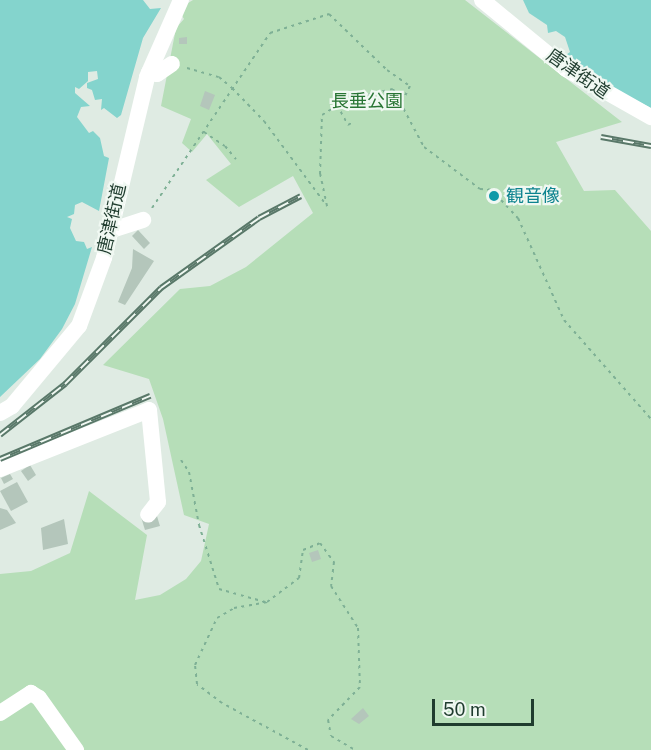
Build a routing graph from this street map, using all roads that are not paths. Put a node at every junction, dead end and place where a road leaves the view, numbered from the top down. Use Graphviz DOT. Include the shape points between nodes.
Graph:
graph roads {
  1 [pos="182,0"];
  2 [pos="482,0"];
  3 [pos="172,64"];
  4 [pos="149,72"];
  5 [pos="651,117"];
  6 [pos="144,220"];
  7 [pos="109,231"];
  8 [pos="0,413"];
  9 [pos="0,469"];
  10 [pos="148,515"];
  11 [pos="0,713"];
  12 [pos="76,750"];
  1 -- 4 [label="street, 唐津街道"];
  2 -- 5 [label="street, 唐津街道" via="566,69"];
  3 -- 4 [label="street" via="157,74"];
  4 -- 7 [label="street, 唐津街道"];
  6 -- 7 [label="street"];
  7 -- 8 [label="street, 唐津街道" via="104,258 79,326 12,406"];
  9 -- 10 [label="street" via="149,410 158,502"];
  11 -- 12 [label="street" via="31,693 39,698"];
}
